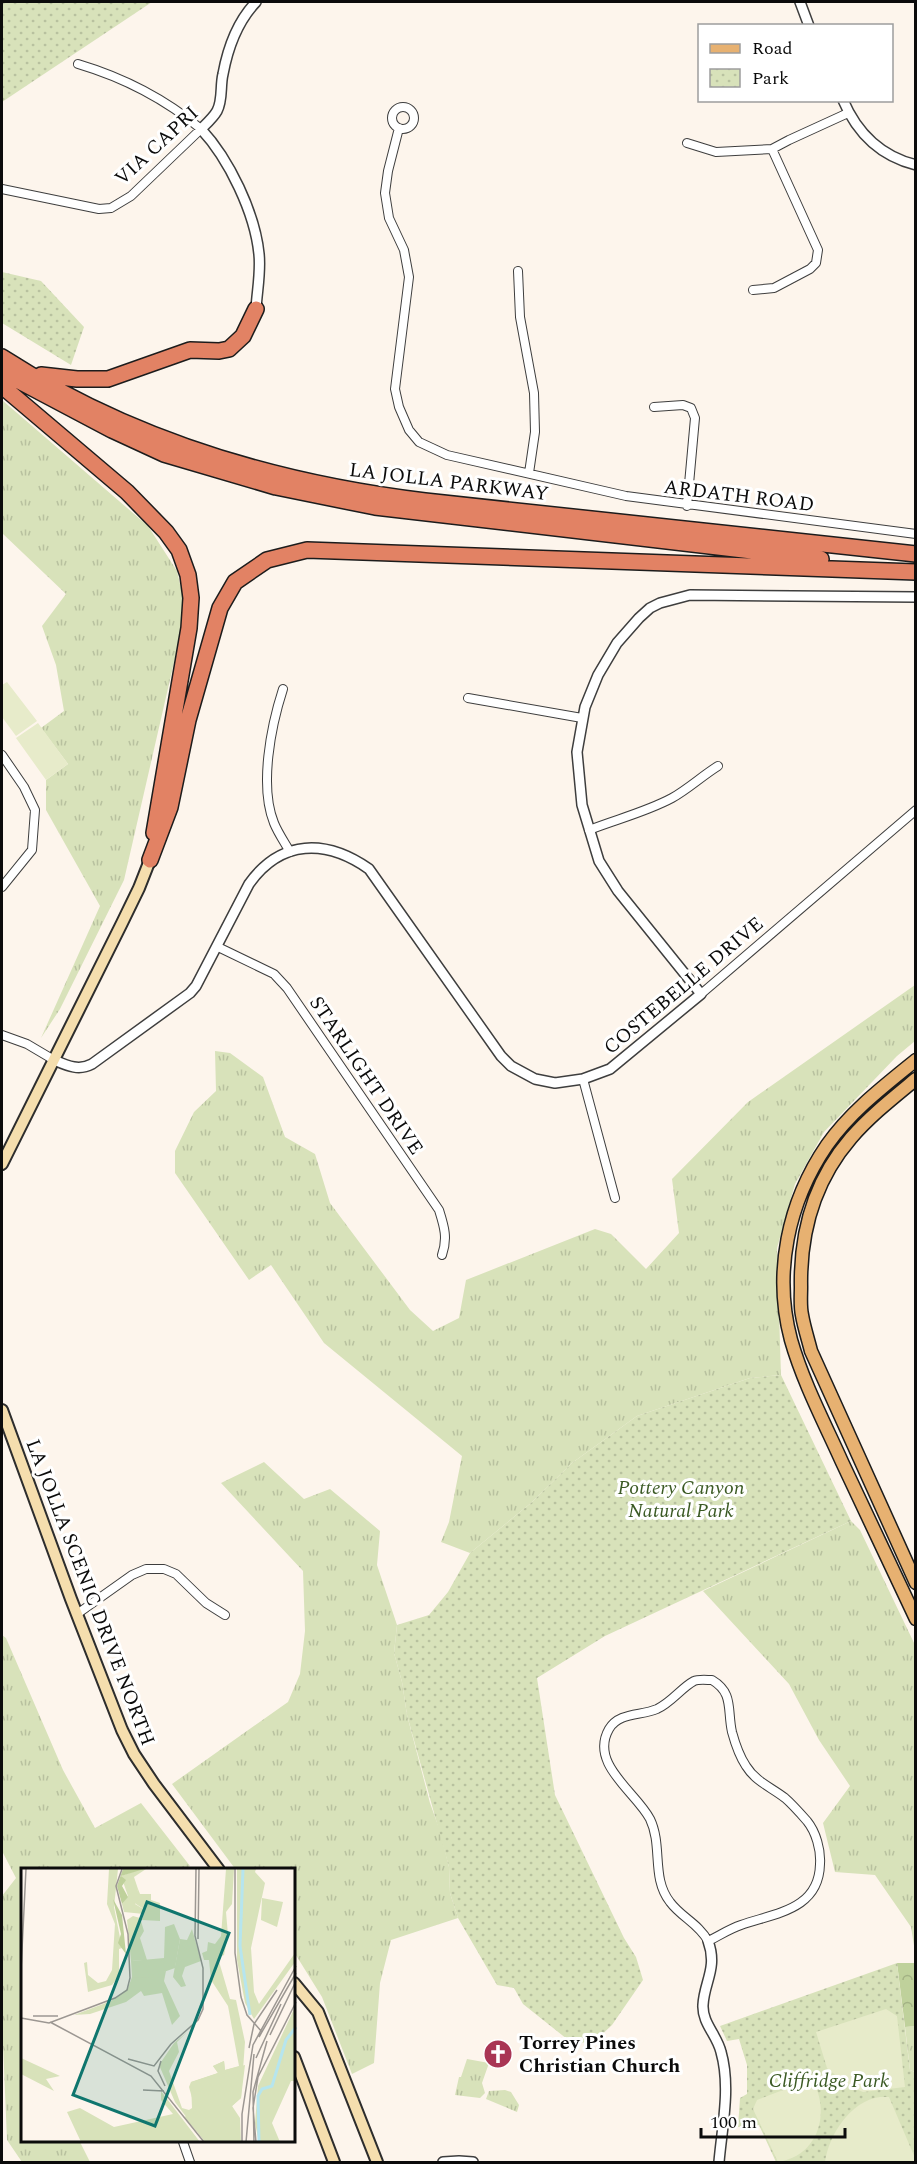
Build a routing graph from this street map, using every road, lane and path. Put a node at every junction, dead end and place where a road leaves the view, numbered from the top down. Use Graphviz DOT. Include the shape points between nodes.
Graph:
graph roads {
  1 [pos="256,2"];
  2 [pos="800,2"];
  3 [pos="808,24"];
  4 [pos="78,64"];
  5 [pos="844,102"];
  6 [pos="848,113"];
  7 [pos="399,128"];
  8 [pos="201,129"];
  9 [pos="687,143"];
  10 [pos="772,149"];
  11 [pos="915,165"];
  12 [pos="2,189"];
  13 [pos="518,271"];
  14 [pos="753,290"];
  15 [pos="256,309"];
  16 [pos="2,357"];
  17 [pos="2,372"];
  18 [pos="29,375"];
  19 [pos="2,386"];
  20 [pos="654,407"];
  21 [pos="528,473"];
  22 [pos="687,506"];
  23 [pos="915,534"];
  24 [pos="915,554"];
  25 [pos="915,571"];
  26 [pos="915,597"];
  27 [pos="283,689"];
  28 [pos="468,698"];
  29 [pos="582,718"];
  30 [pos="2,755"];
  31 [pos="718,766"];
  32 [pos="915,810"];
  33 [pos="589,830"];
  34 [pos="290,852"];
  35 [pos="150,860"];
  36 [pos="2,887"];
  37 [pos="218,947"];
  38 [pos="701,994"];
  39 [pos="2,1035"];
  40 [pos="54,1060"];
  41 [pos="915,1060"];
  42 [pos="583,1079"];
  43 [pos="915,1079"];
  44 [pos="2,1164"];
  45 [pos="615,1198"];
  46 [pos="442,1255"];
  47 [pos="2,1410"];
  48 [pos="915,1583"];
  49 [pos="77,1614"];
  50 [pos="225,1615"];
  51 [pos="915,1619"];
  52 [pos="217,1868"];
  53 [pos="708,1941"];
  54 [pos="296,1985"];
  55 [pos="296,2061"];
  56 [pos="183,2143"];
  57 [pos="190,2163"];
  58 [pos="334,2163"];
  59 [pos="376,2163"];
  60 [pos="442,2163"];
  61 [pos="473,2163"];
  62 [pos="719,2163"];
  1 -- 8 [label="street, VIA CAPRI" via="231,39 217,111"];
  2 -- 3 [label="street"];
  4 -- 8 [label="street" via="137,86 174,107"];
  5 -- 6 [label="street"];
  6 -- 10 [label="street"];
  6 -- 11 [label="street" via="873,146"];
  7 -- 21 [label="street, ARDATH ROAD" via="385,194 389,218 405,250 409,277 395,389 399,407 419,442 447,455"];
  8 -- 12 [label="street, VIA CAPRI" via="131,196 111,208 99,209"];
  8 -- 15 [label="street" via="232,174 250,217 259,252"];
  9 -- 10 [label="street" via="716,152"];
  10 -- 14 [label="street" via="818,250 817,260 810,269 774,288"];
  13 -- 21 [label="street" via="520,317 534,393"];
  15 -- 18 [label="highway" via="237,344 219,351 190,350 108,379"];
  16 -- 18 [label="highway, LA JOLLA PARKWAY"];
  17 -- 25 [label="highway, LA JOLLA PARKWAY" via="164,454 276,487 375,507"];
  18 -- 24 [label="highway, LA JOLLA PARKWAY" via="113,417 192,449 260,471 345,490"];
  19 -- 35 [label="highway" via="127,492 166,532 179,550 188,575 189,628"];
  20 -- 22 [label="street" via="684,405 691,408 695,418"];
  21 -- 22 [label="street, ARDATH ROAD"];
  22 -- 23 [label="street, ARDATH ROAD"];
  25 -- 35 [label="highway" via="308,550 267,560 236,582 220,608 188,720 170,807"];
  26 -- 29 [label="street" via="690,595 660,603 639,618 617,643 598,675"];
  27 -- 34 [label="street" via="274,715 268,760 269,801 274,822"];
  28 -- 29 [label="street"];
  29 -- 33 [label="street" via="577,752 582,805"];
  30 -- 36 [label="street" via="35,810 32,850"];
  31 -- 33 [label="street" via="648,810"];
  32 -- 38 [label="street, COSTEBELLE DRIVE"];
  33 -- 38 [label="street" via="599,861 618,891"];
  34 -- 37 [label="street" via="260,869"];
  34 -- 42 [label="street, COSTEBELLE DRIVE" via="334,850 369,869 511,1066 535,1079 555,1083"];
  35 -- 40 [label="main road" via="140,888"];
  37 -- 40 [label="street" via="190,993 92,1065 84,1068"];
  37 -- 46 [label="street, STARLIGHT DRIVE" via="274,974 287,988 439,1210 446,1233"];
  38 -- 42 [label="street, COSTEBELLE DRIVE" via="610,1069"];
  39 -- 40 [label="street"];
  40 -- 44 [label="main road"];
  41 -- 51 [label="main road" via="865,1101 827,1145 800,1194 783,1266 786,1313 796,1354"];
  42 -- 45 [label="street"];
  43 -- 48 [label="main road" via="874,1114 837,1156 811,1208 800,1259 802,1315 811,1351"];
  47 -- 49 [label="main road, LA JOLLA SCENIC DRIVE NORTH"];
  49 -- 50 [label="street" via="132,1575 146,1569 164,1569 176,1574"];
  49 -- 52 [label="main road, LA JOLLA SCENIC DRIVE NORTH" via="134,1754"];
  53 -- 53 [label="street" via="670,1902 658,1879 657,1844 650,1821 609,1768 604,1749 608,1730 618,1719 656,1709 694,1681 712,1680 727,1694 732,1733 746,1765 758,1781 784,1798 808,1823 820,1852 820,1873 802,1903"];
  53 -- 62 [label="street" via="711,1975 703,2003 704,2018 721,2049 726,2077"];
  54 -- 59 [label="main road" via="318,2012"];
  55 -- 58 [label="main road"];
  56 -- 57 [label="street"];
  60 -- 61 [label="street"];
}
